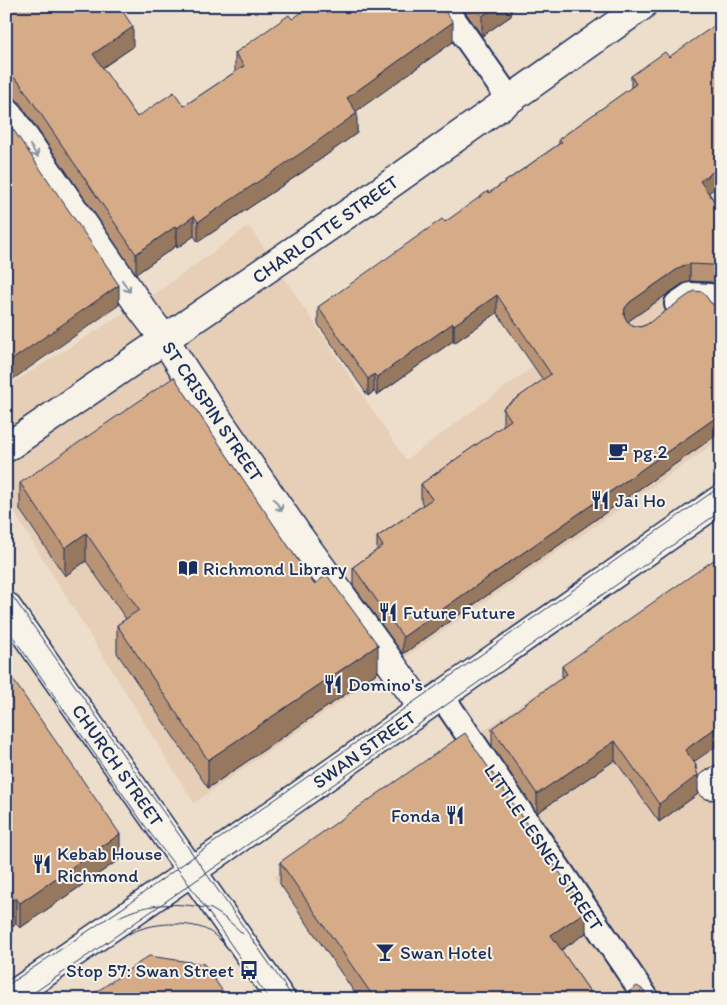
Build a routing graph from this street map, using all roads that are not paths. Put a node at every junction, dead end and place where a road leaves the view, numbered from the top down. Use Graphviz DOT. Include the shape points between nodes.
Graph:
graph roads {
  1 [pos="444,6"];
  2 [pos="642,6"];
  3 [pos="510,100"];
  4 [pos="6,111"];
  5 [pos="721,312"];
  6 [pos="660,316"];
  7 [pos="165,340"];
  8 [pos="6,448"];
  9 [pos="721,499"];
  10 [pos="6,606"];
  11 [pos="432,702"];
  12 [pos="192,871"];
  13 [pos="8,999"];
  14 [pos="282,999"];
  15 [pos="648,999"];
  1 -- 3 [label="lane"];
  2 -- 3 [label="street, CHARLOTTE STREET"];
  3 -- 7 [label="street, CHARLOTTE STREET"];
  4 -- 7 [label="street, ST CRISPIN STREET, one-way"];
  5 -- 6 [label="lane" via="710,296 690,295"];
  7 -- 8 [label="street, CHARLOTTE STREET"];
  7 -- 11 [label="street, ST CRISPIN STREET, one-way" via="297,534"];
  9 -- 11 [label="street, SWAN STREET"];
  10 -- 12 [label="street, CHURCH STREET"];
  11 -- 12 [label="street, SWAN STREET"];
  11 -- 15 [label="lane, LITTLE LESNEY STREET"];
  12 -- 13 [label="street, SWAN STREET"];
  12 -- 14 [label="street, CHURCH STREET"];
}
